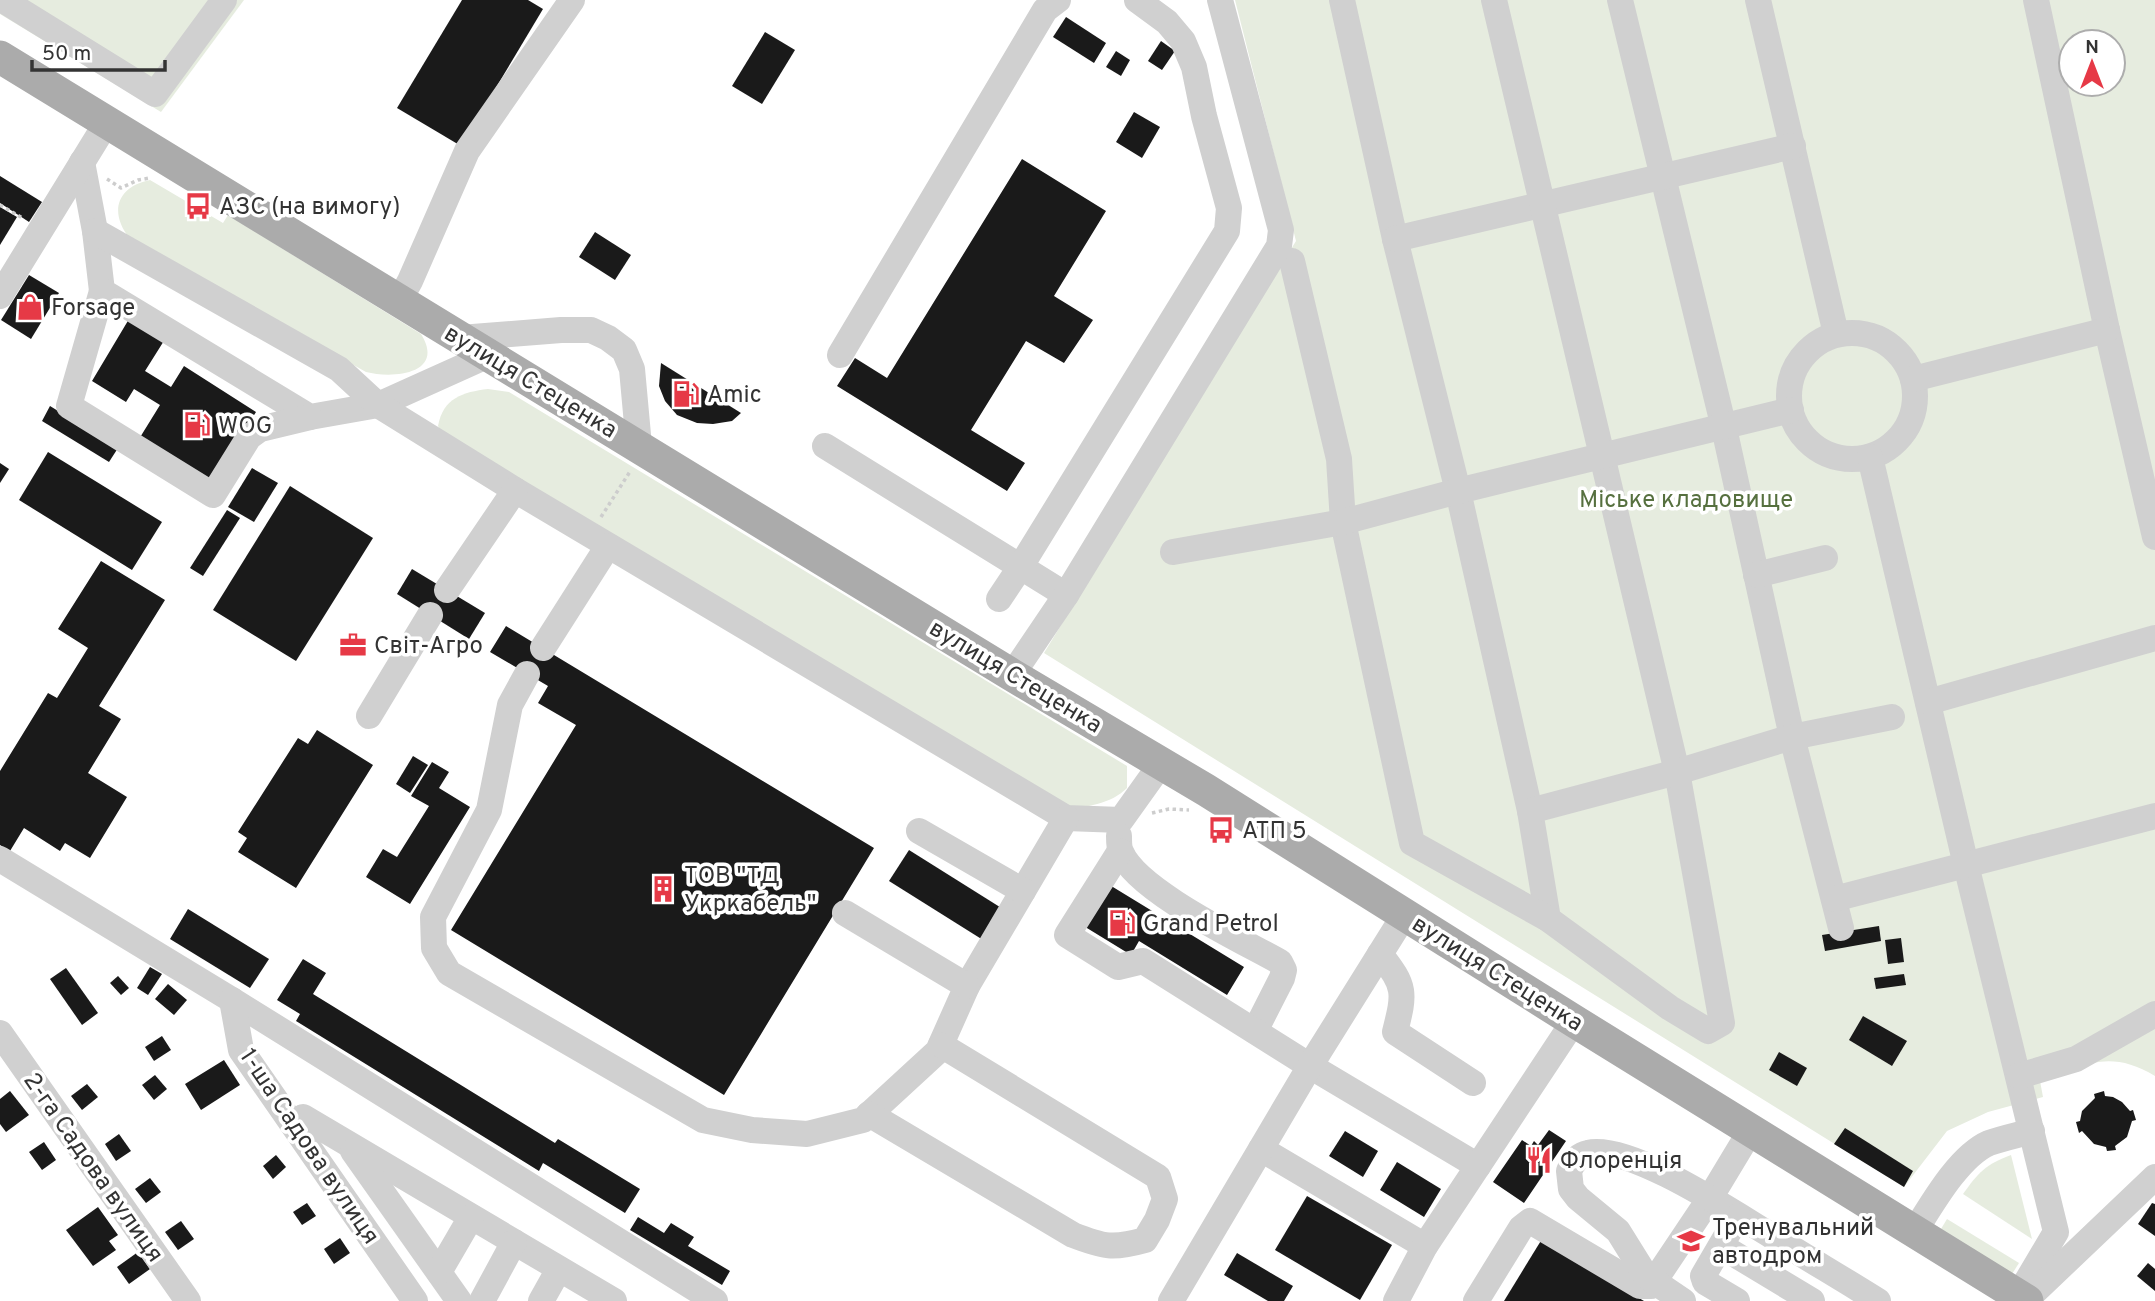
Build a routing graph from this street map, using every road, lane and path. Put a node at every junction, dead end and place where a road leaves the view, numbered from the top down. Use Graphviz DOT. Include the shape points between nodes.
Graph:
graph roads {
  1 [pos="3,0"];
  2 [pos="225,0"];
  3 [pos="572,0"];
  4 [pos="1058,0"];
  5 [pos="1137,0"];
  6 [pos="1220,0"];
  7 [pos="1342,0"];
  8 [pos="1494,0"];
  9 [pos="1620,0"];
  10 [pos="1758,0"];
  11 [pos="2036,0"];
  12 [pos="2,62"];
  13 [pos="107,122"];
  14 [pos="1793,146"];
  15 [pos="82,162"];
  16 [pos="1664,177"];
  17 [pos="151,178"];
  18 [pos="1542,204"];
  19 [pos="0,205"];
  20 [pos="41,229"];
  21 [pos="94,231"];
  22 [pos="1395,239"];
  23 [pos="1292,261"];
  24 [pos="102,291"];
  25 [pos="0,296"];
  26 [pos="399,300"];
  27 [pos="2107,330"];
  28 [pos="1836,334"];
  29 [pos="460,338"];
  30 [pos="489,355"];
  31 [pos="840,355"];
  32 [pos="1913,379"];
  33 [pos="378,405"];
  34 [pos="1791,410"];
  35 [pos="310,417"];
  36 [pos="1724,428"];
  37 [pos="639,446"];
  38 [pos="825,446"];
  39 [pos="1604,457"];
  40 [pos="1870,457"];
  41 [pos="514,490"];
  42 [pos="1458,491"];
  43 [pos="1343,522"];
  44 [pos="2155,537"];
  45 [pos="608,546"];
  46 [pos="1173,552"];
  47 [pos="1825,558"];
  48 [pos="1021,566"];
  49 [pos="1756,575"];
  50 [pos="447,590"];
  51 [pos="1066,595"];
  52 [pos="999,599"];
  53 [pos="430,615"];
  54 [pos="2155,638"];
  55 [pos="543,648"];
  56 [pos="527,674"];
  57 [pos="1012,675"];
  58 [pos="1927,702"];
  59 [pos="369,716"];
  60 [pos="1892,717"];
  61 [pos="1792,737"];
  62 [pos="1161,764"];
  63 [pos="1677,772"];
  64 [pos="1194,811"];
  65 [pos="1530,811"];
  66 [pos="2155,816"];
  67 [pos="1066,818"];
  68 [pos="1121,820"];
  69 [pos="919,831"];
  70 [pos="1120,851"];
  71 [pos="0,859"];
  72 [pos="1966,865"];
  73 [pos="1023,891"];
  74 [pos="1834,899"];
  75 [pos="845,913"];
  76 [pos="1405,914"];
  77 [pos="1548,919"];
  78 [pos="1841,928"];
  79 [pos="1380,954"];
  80 [pos="967,986"];
  81 [pos="232,1000"];
  82 [pos="2155,1013"];
  83 [pos="1574,1021"];
  84 [pos="1255,1031"];
  85 [pos="0,1033"];
  86 [pos="941,1045"];
  87 [pos="1310,1066"];
  88 [pos="2019,1076"];
  89 [pos="1473,1083"];
  90 [pos="869,1114"];
  91 [pos="303,1118"];
  92 [pos="1751,1130"];
  93 [pos="2032,1131"];
  94 [pos="348,1144"];
  95 [pos="1261,1149"];
  96 [pos="1478,1166"];
  97 [pos="2155,1177"];
  98 [pos="1710,1198"];
  99 [pos="1738,1216"];
  100 [pos="471,1217"];
  101 [pos="1915,1231"];
  102 [pos="514,1242"];
  103 [pos="1425,1246"];
  104 [pos="1721,1246"];
  105 [pos="559,1269"];
  106 [pos="439,1272"];
  107 [pos="1667,1293"];
  108 [pos="2015,1297"];
  109 [pos="606,1299"];
  110 [pos="188,1301"];
  111 [pos="415,1301"];
  112 [pos="459,1301"];
  113 [pos="482,1301"];
  114 [pos="541,1301"];
  115 [pos="715,1301"];
  116 [pos="1171,1301"];
  117 [pos="1396,1301"];
  118 [pos="1476,1301"];
  119 [pos="1737,1301"];
  120 [pos="1812,1301"];
  121 [pos="1878,1301"];
  1 -- 2 [label="street" via="155,94"];
  3 -- 26 [label="street" via="467,151"];
  4 -- 31 [label="street" via="1045,10"];
  5 -- 48 [label="street" via="1167,22 1183,41 1194,67 1229,208 1227,231"];
  6 -- 51 [label="street" via="1281,230 1279,246"];
  7 -- 22 [label="street"];
  8 -- 18 [label="street"];
  9 -- 16 [label="street"];
  10 -- 14 [label="street"];
  11 -- 27 [label="street"];
  12 -- 13 [label="main road, вулиця Стеценка"];
  13 -- 15 [label="street"];
  13 -- 26 [label="main road, вулиця Стеценка"];
  14 -- 16 [label="street"];
  14 -- 28 [label="street"];
  15 -- 17 [label="path" via="121,188"];
  15 -- 20 [label="street"];
  15 -- 21 [label="street"];
  16 -- 18 [label="street"];
  16 -- 36 [label="street"];
  18 -- 22 [label="street"];
  18 -- 39 [label="street"];
  19 -- 20 [label="path"];
  20 -- 25 [label="street"];
  21 -- 24 [label="street"];
  21 -- 33 [label="street" via="340,369"];
  22 -- 42 [label="street"];
  23 -- 43 [label="street" via="1339,460"];
  24 -- 35 [label="street"];
  24 -- 35 [label="street" via="69,406 213,495 249,437 260,429"];
  26 -- 29 [label="main road, вулиця Стеценка"];
  27 -- 32 [label="street"];
  27 -- 44 [label="street"];
  28 -- 32 [label="street" via="1878,338 1896,350"];
  28 -- 34 [label="street" via="1817,343 1802,358 1792,376"];
  29 -- 30 [label="main road, вулиця Стеценка"];
  29 -- 37 [label="street" via="591,330 608,338 624,350 632,369"];
  30 -- 33 [label="street"];
  30 -- 37 [label="main road, вулиця Стеценка"];
  32 -- 40 [label="street" via="1911,421 1901,437"];
  33 -- 35 [label="street"];
  33 -- 41 [label="street"];
  34 -- 36 [label="street"];
  34 -- 40 [label="street" via="1803,436 1816,449 1852,460"];
  36 -- 39 [label="street"];
  36 -- 49 [label="street"];
  37 -- 57 [label="main road, вулиця Стеценка"];
  38 -- 48 [label="street"];
  39 -- 42 [label="street"];
  39 -- 63 [label="street"];
  40 -- 58 [label="street"];
  41 -- 45 [label="street"];
  41 -- 50 [label="street"];
  42 -- 43 [label="street"];
  42 -- 65 [label="street"];
  43 -- 46 [label="street"];
  43 -- 77 [label="street" via="1412,843"];
  45 -- 55 [label="street"];
  45 -- 67 [label="street"];
  47 -- 49 [label="street"];
  48 -- 51 [label="street"];
  48 -- 52 [label="street"];
  49 -- 61 [label="street"];
  51 -- 57 [label="street"];
  53 -- 59 [label="street"];
  54 -- 58 [label="street"];
  56 -- 90 [label="street" via="510,705 489,810 433,917 433,948 449,973 703,1121 807,1134 863,1120"];
  57 -- 62 [label="main road, вулиця Стеценка"];
  58 -- 72 [label="street"];
  60 -- 61 [label="street"];
  61 -- 63 [label="street"];
  61 -- 74 [label="street"];
  62 -- 68 [label="street"];
  62 -- 76 [label="main road, вулиця Стеценка"];
  63 -- 65 [label="street"];
  63 -- 77 [label="street" via="1722,1023 1708,1031"];
  64 -- 68 [label="path" via="1169,809"];
  65 -- 77 [label="street"];
  66 -- 72 [label="street"];
  67 -- 68 [label="street"];
  67 -- 73 [label="street"];
  68 -- 70 [label="street"];
  69 -- 73 [label="street"];
  70 -- 84 [label="street" via="1161,895 1280,962 1282,978"];
  70 -- 84 [label="street" via="1068,935 1118,967 1143,961"];
  71 -- 81 [label="street"];
  72 -- 74 [label="street"];
  72 -- 88 [label="street"];
  73 -- 80 [label="street"];
  74 -- 78 [label="street"];
  75 -- 80 [label="street"];
  76 -- 79 [label="street"];
  76 -- 83 [label="main road, вулиця Стеценка"];
  79 -- 87 [label="street"];
  79 -- 89 [label="street" via="1396,974 1404,996 1395,1032"];
  80 -- 86 [label="street"];
  81 -- 111 [label="street, 1-ша Садова вулиця" via="241,1050"];
  81 -- 115 [label="street"];
  82 -- 88 [label="street" via="2076,1059"];
  83 -- 92 [label="main road, вулиця Стеценка"];
  83 -- 96 [label="street"];
  84 -- 87 [label="street"];
  85 -- 110 [label="street, 2-га Садова вулиця"];
  86 -- 90 [label="street"];
  86 -- 90 [label="street" via="1158,1177 1165,1199 1145,1240 1101,1246 1073,1235"];
  87 -- 95 [label="street"];
  87 -- 96 [label="street"];
  88 -- 93 [label="street"];
  91 -- 94 [label="street"];
  92 -- 98 [label="street"];
  92 -- 101 [label="main road, вулиця Стеценка"];
  93 -- 101 [label="street" via="1987,1144 1969,1157"];
  93 -- 108 [label="street" via="2056,1232"];
  94 -- 100 [label="street"];
  94 -- 106 [label="street"];
  95 -- 103 [label="street"];
  95 -- 116 [label="street"];
  96 -- 103 [label="street"];
  97 -- 108 [label="street"];
  98 -- 99 [label="street"];
  98 -- 107 [label="street"];
  98 -- 107 [label="street" via="1658,1170 1601,1152 1579,1156 1569,1171 1571,1189 1578,1198 1618,1231 1646,1276"];
  99 -- 104 [label="street"];
  99 -- 121 [label="street"];
  100 -- 102 [label="street"];
  100 -- 106 [label="street"];
  101 -- 108 [label="main road, вулиця Стеценка"];
  102 -- 105 [label="street"];
  102 -- 113 [label="street"];
  103 -- 117 [label="street"];
  104 -- 119 [label="street" via="1703,1276 1705,1282"];
  104 -- 120 [label="street"];
  105 -- 109 [label="street"];
  105 -- 114 [label="street"];
  106 -- 112 [label="street"];
  107 -- 118 [label="street" via="1640,1286 1530,1221 1521,1228"];
}
